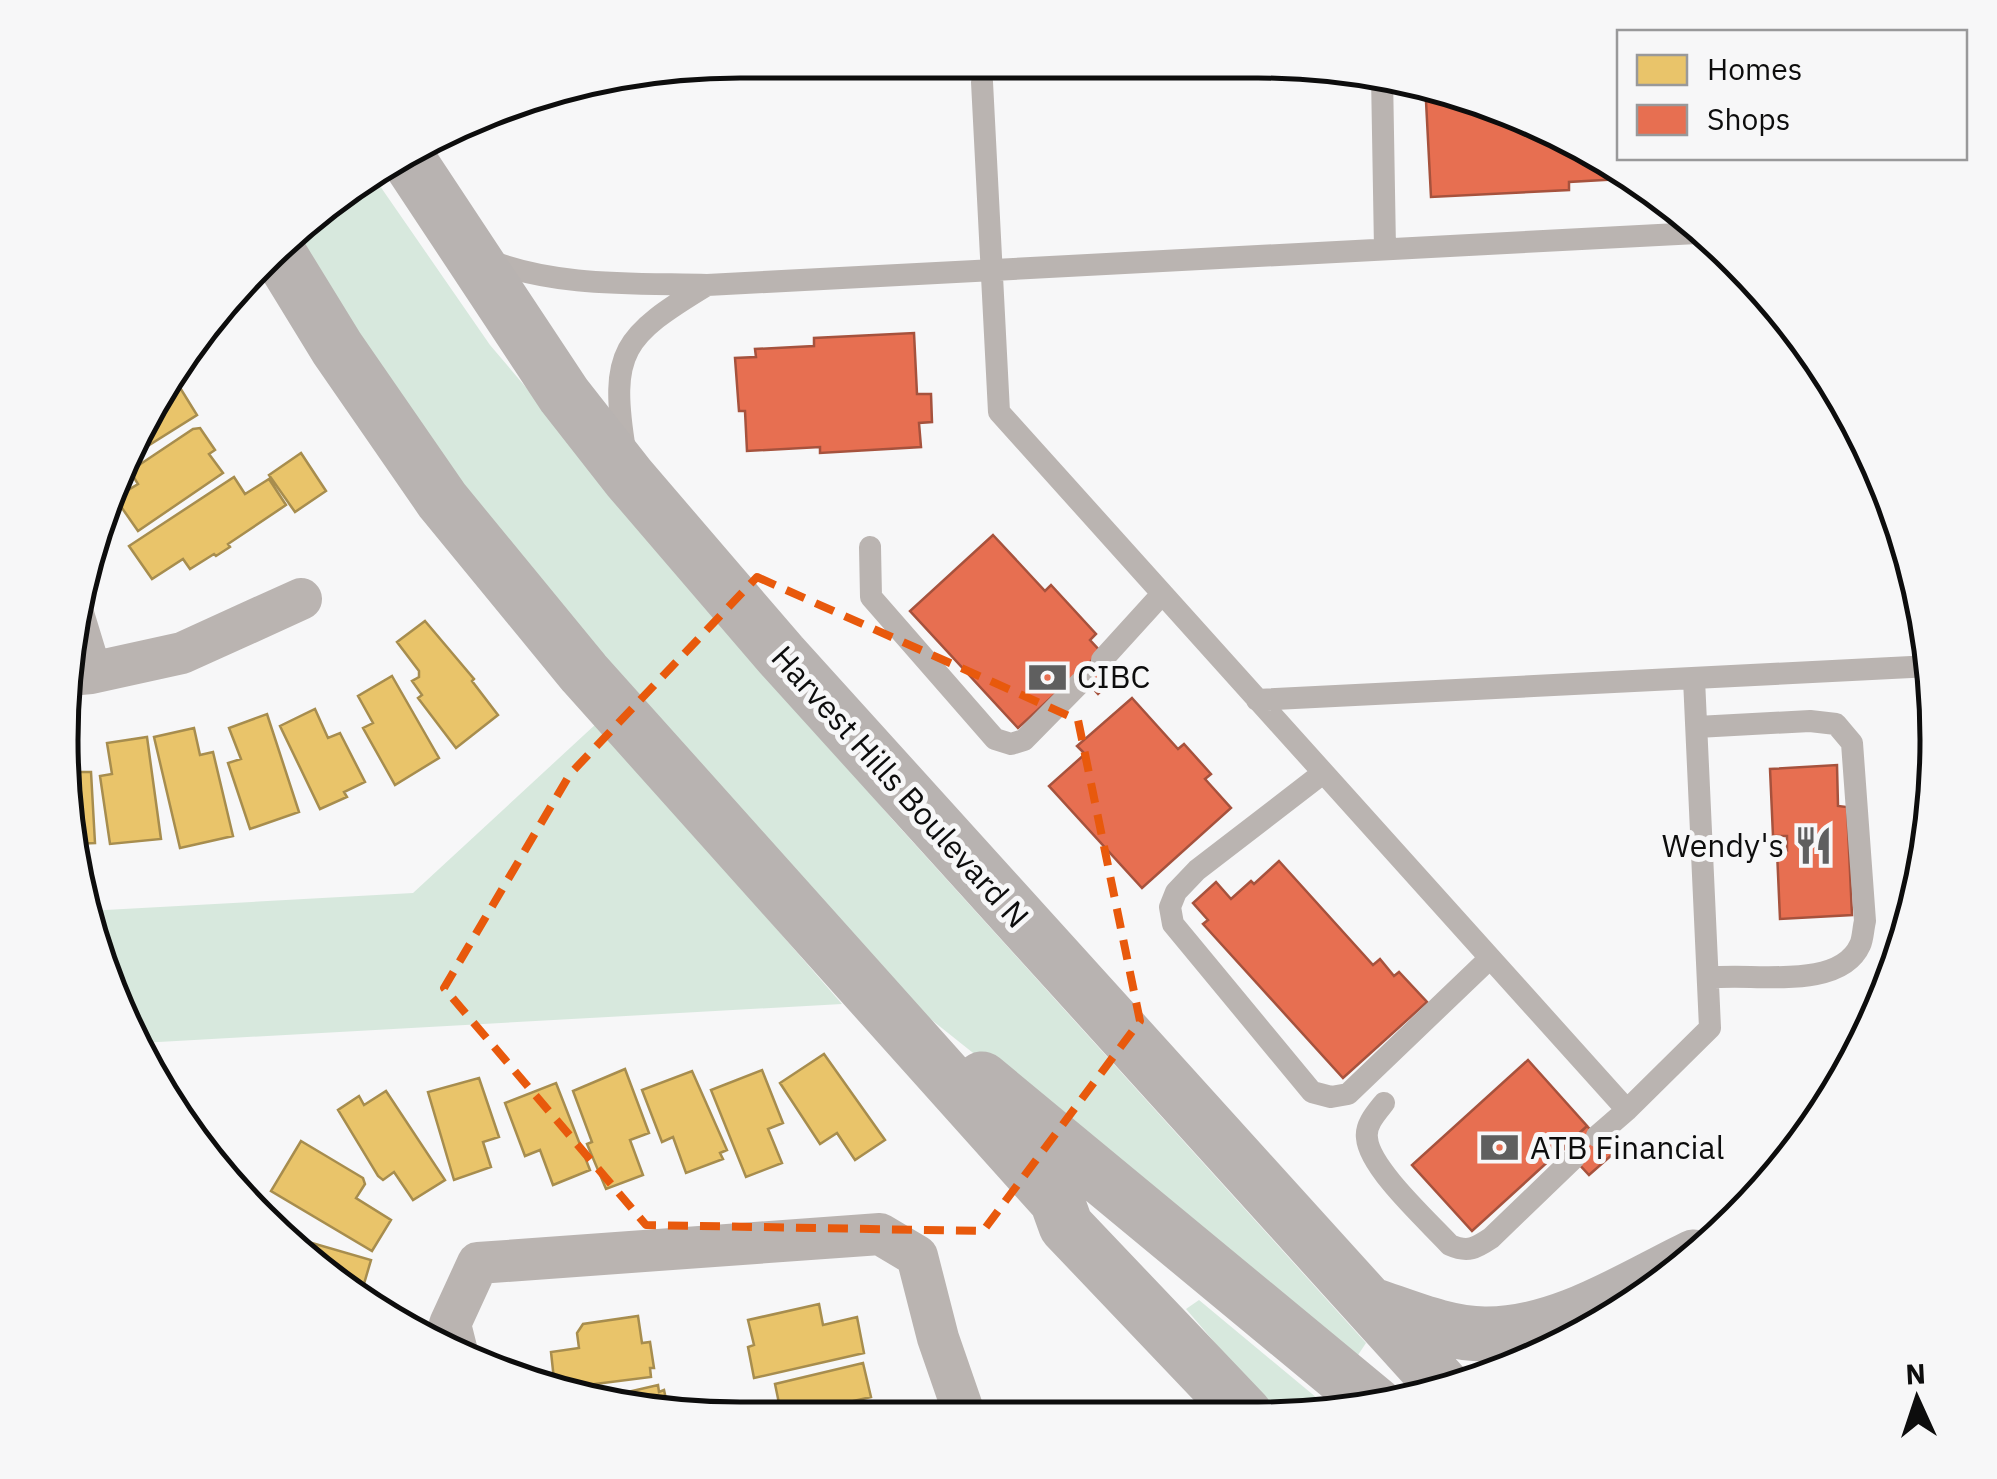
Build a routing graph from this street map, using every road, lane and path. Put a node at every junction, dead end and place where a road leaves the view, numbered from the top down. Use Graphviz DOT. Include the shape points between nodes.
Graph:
graph roads {
  1 [pos="982,82"];
  2 [pos="1382,89"];
  3 [pos="411,164"];
  4 [pos="1684,234"];
  5 [pos="1385,249"];
  6 [pos="470,254"];
  7 [pos="283,260"];
  8 [pos="991,270"];
  9 [pos="706,285"];
  10 [pos="629,478"];
  11 [pos="870,548"];
  12 [pos="1162,594"];
  13 [pos="301,599"];
  14 [pos="1102,660"];
  15 [pos="1915,667"];
  16 [pos="81,674"];
  17 [pos="1084,679"];
  18 [pos="1694,679"];
  19 [pos="1257,700"];
  20 [pos="1697,726"];
  21 [pos="1322,774"];
  22 [pos="1489,959"];
  23 [pos="1708,978"];
  24 [pos="880,1003"];
  25 [pos="1384,1103"];
  26 [pos="1627,1110"];
  27 [pos="1597,1136"];
  28 [pos="1574,1158"];
  29 [pos="1066,1226"];
  30 [pos="1623,1291"];
  31 [pos="1370,1304"];
  32 [pos="453,1336"];
  33 [pos="1435,1377"];
  34 [pos="1362,1393"];
  35 [pos="961,1402"];
  36 [pos="1196,1402"];
  37 [pos="1235,1402"];
  1 -- 8 [label="lane"];
  2 -- 5 [label="lane"];
  3 -- 6 [label="main road, Harvest Hills Boulevard N"];
  4 -- 5 [label="lane"];
  5 -- 8 [label="lane"];
  6 -- 9 [label="lane" via="512,270 594,282"];
  6 -- 10 [label="main road, Harvest Hills Boulevard N"];
  7 -- 24 [label="main road" via="442,500 584,673"];
  8 -- 9 [label="lane"];
  8 -- 12 [label="lane" via="999,412"];
  9 -- 10 [label="lane" via="659,314 622,358 618,406"];
  10 -- 31 [label="main road, Harvest Hills Boulevard N" via="781,655"];
  11 -- 17 [label="lane" via="871,597 995,739 1024,740"];
  12 -- 14 [label="lane"];
  12 -- 19 [label="lane"];
  13 -- 16 [label="street" via="182,653"];
  15 -- 18 [label="lane"];
  18 -- 19 [label="lane"];
  18 -- 20 [label="lane"];
  19 -- 21 [label="lane"];
  20 -- 23 [label="lane"];
  20 -- 23 [label="lane" via="1836,724 1852,743 1864,921 1860,947 1845,963 1816,975"];
  21 -- 22 [label="lane"];
  21 -- 22 [label="lane" via="1197,870 1170,907 1174,924 1312,1092 1348,1094"];
  22 -- 26 [label="lane"];
  23 -- 26 [label="lane" via="1710,1028"];
  24 -- 29 [label="main road" via="1057,1201"];
  24 -- 34 [label="main road" via="1020,1108"];
  25 -- 28 [label="lane" via="1366,1136 1374,1160 1461,1250 1491,1238"];
  26 -- 27 [label="lane"];
  29 -- 36 [label="main road" via="1094,1288"];
  29 -- 37 [label="main road"];
  30 -- 31 [label="main road" via="1542,1326 1483,1334"];
  31 -- 33 [label="main road, Harvest Hills Boulevard N"];
  32 -- 35 [label="street" via="450,1324 478,1263 880,1234 916,1256"];
}
